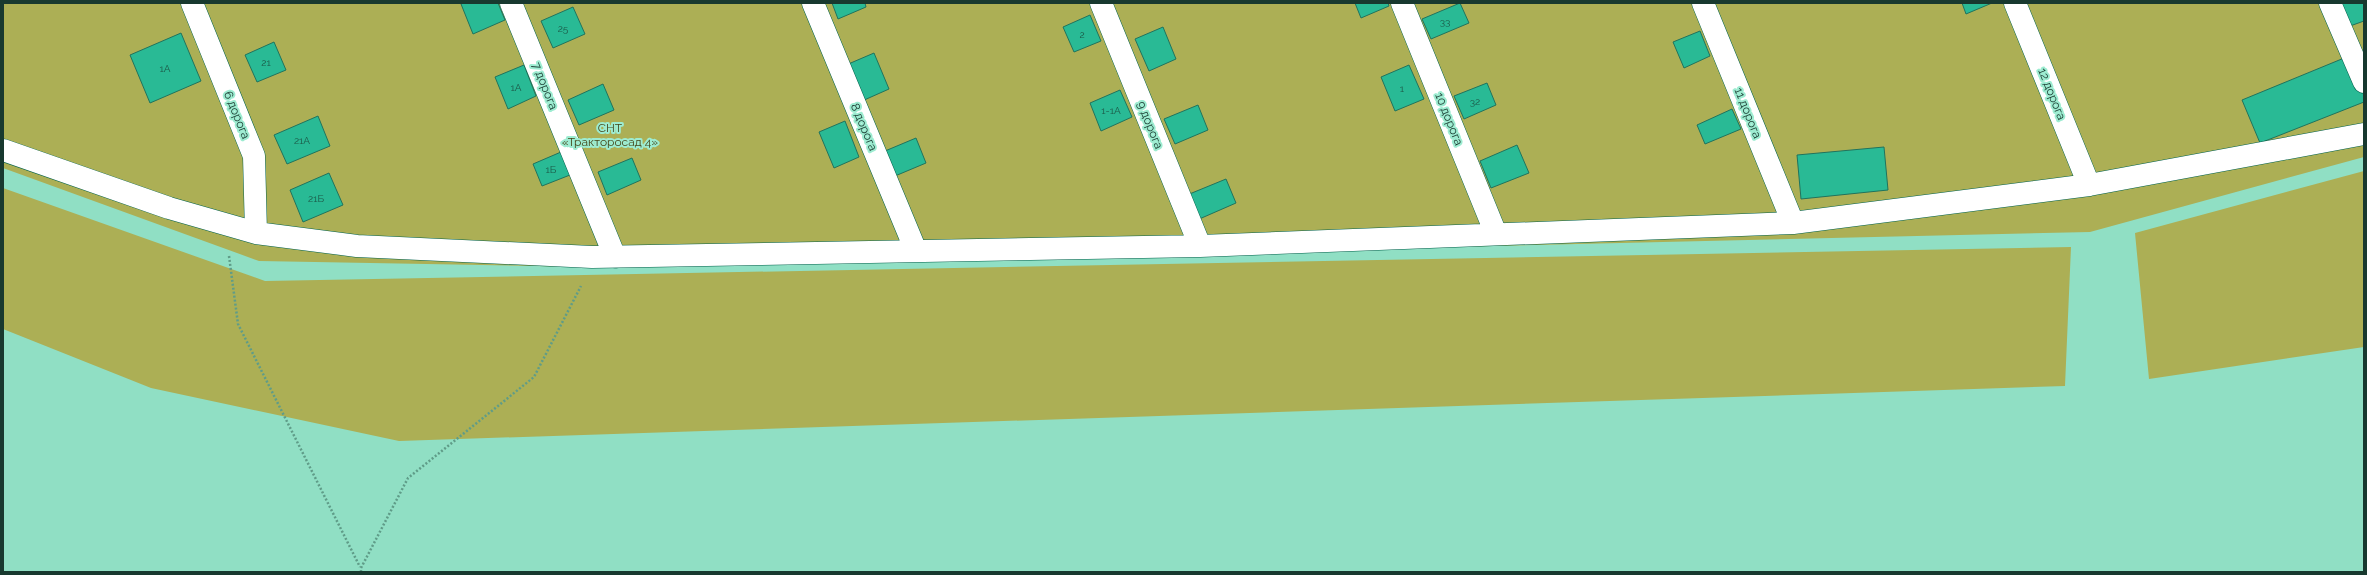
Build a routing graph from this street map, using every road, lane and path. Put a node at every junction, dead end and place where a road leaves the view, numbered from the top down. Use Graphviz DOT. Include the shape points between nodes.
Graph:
graph roads {
  1 [pos="192,3"];
  2 [pos="511,3"];
  3 [pos="813,3"];
  4 [pos="1101,3"];
  5 [pos="1402,3"];
  6 [pos="1703,3"];
  7 [pos="2015,3"];
  8 [pos="2330,3"];
  9 [pos="2364,82"];
  10 [pos="2364,134"];
  11 [pos="3,150"];
  12 [pos="2089,185"];
  13 [pos="1793,223"];
  14 [pos="225,224"];
  15 [pos="256,233"];
  16 [pos="1496,234"];
  17 [pos="1200,246"];
  18 [pos="916,251"];
  19 [pos="592,257"];
  20 [pos="615,257"];
  21 [pos="361,568"];
  22 [pos="361,572"];
  1 -- 15 [label="street, 6 дорога" via="254,156"];
  2 -- 20 [label="street, 7 дорога"];
  3 -- 18 [label="street, 8 дорога"];
  4 -- 17 [label="street, 9 дорога"];
  5 -- 16 [label="street, 10 дорога"];
  6 -- 13 [label="street, 11 дорога"];
  7 -- 12 [label="street, 12 дорога"];
  8 -- 9 [label="street"];
  10 -- 12 [label="street"];
  11 -- 14 [label="street" via="169,208"];
  12 -- 13 [label="street"];
  13 -- 16 [label="street"];
  14 -- 15 [label="street"];
  14 -- 21 [label="path" via="238,324"];
  15 -- 19 [label="street" via="357,246"];
  16 -- 17 [label="street"];
  17 -- 18 [label="street"];
  18 -- 20 [label="street"];
  19 -- 20 [label="street"];
  19 -- 21 [label="path" via="587,274 534,377 408,478"];
  21 -- 22 [label="path"];
}
